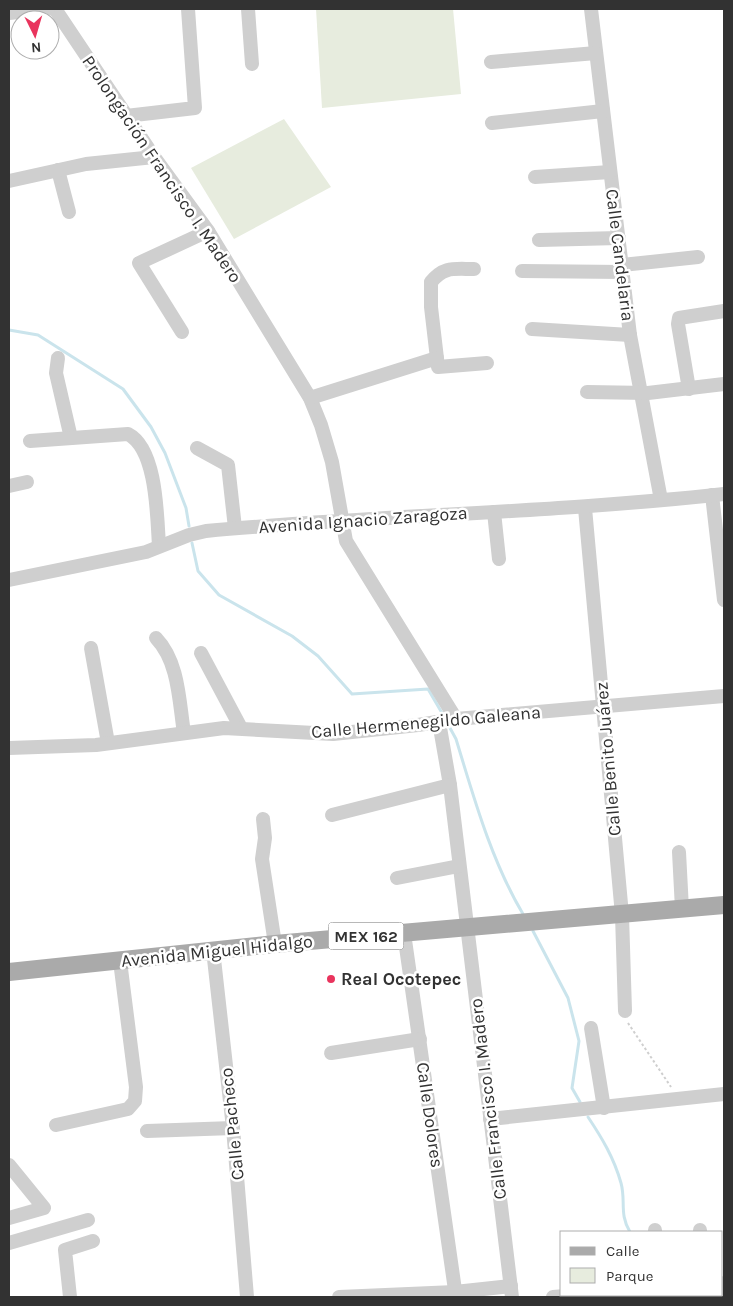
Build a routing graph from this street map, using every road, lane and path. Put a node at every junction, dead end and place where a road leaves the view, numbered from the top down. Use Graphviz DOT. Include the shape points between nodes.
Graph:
graph roads {
  1 [pos="48,9"];
  2 [pos="56,9"];
  3 [pos="188,9"];
  4 [pos="248,9"];
  5 [pos="592,9"];
  6 [pos="9,13"];
  7 [pos="596,53"];
  8 [pos="491,62"];
  9 [pos="252,64"];
  10 [pos="603,112"];
  11 [pos="126,116"];
  12 [pos="492,122"];
  13 [pos="154,157"];
  14 [pos="58,170"];
  15 [pos="610,172"];
  16 [pos="534,176"];
  17 [pos="9,181"];
  18 [pos="69,212"];
  19 [pos="208,231"];
  20 [pos="619,238"];
  21 [pos="539,240"];
  22 [pos="698,257"];
  23 [pos="474,268"];
  24 [pos="622,268"];
  25 [pos="522,271"];
  26 [pos="724,311"];
  27 [pos="532,329"];
  28 [pos="182,332"];
  29 [pos="630,334"];
  30 [pos="58,358"];
  31 [pos="437,358"];
  32 [pos="487,362"];
  33 [pos="724,384"];
  34 [pos="689,389"];
  35 [pos="587,392"];
  36 [pos="641,393"];
  37 [pos="310,398"];
  38 [pos="71,438"];
  39 [pos="30,441"];
  40 [pos="196,448"];
  41 [pos="26,482"];
  42 [pos="9,486"];
  43 [pos="718,495"];
  44 [pos="661,500"];
  45 [pos="585,508"];
  46 [pos="494,512"];
  47 [pos="342,522"];
  48 [pos="235,528"];
  49 [pos="159,546"];
  50 [pos="499,559"];
  51 [pos="9,579"];
  52 [pos="724,600"];
  53 [pos="156,638"];
  54 [pos="91,648"];
  55 [pos="201,653"];
  56 [pos="724,696"];
  57 [pos="604,706"];
  58 [pos="456,719"];
  59 [pos="439,722"];
  60 [pos="241,728"];
  61 [pos="184,733"];
  62 [pos="108,743"];
  63 [pos="9,748"];
  64 [pos="450,785"];
  65 [pos="332,815"];
  66 [pos="263,819"];
  67 [pos="679,852"];
  68 [pos="460,866"];
  69 [pos="396,878"];
  70 [pos="724,905"];
  71 [pos="682,909"];
  72 [pos="622,915"];
  73 [pos="467,927"];
  74 [pos="404,933"];
  75 [pos="275,944"];
  76 [pos="214,950"];
  77 [pos="120,962"];
  78 [pos="9,972"];
  79 [pos="625,1011"];
  80 [pos="591,1028"];
  81 [pos="420,1039"];
  82 [pos="331,1053"];
  83 [pos="724,1094"];
  84 [pos="679,1100"];
  85 [pos="604,1108"];
  86 [pos="490,1119"];
  87 [pos="56,1125"];
  88 [pos="233,1128"];
  89 [pos="147,1131"];
  90 [pos="9,1164"];
  91 [pos="9,1218"];
  92 [pos="88,1220"];
  93 [pos="93,1241"];
  94 [pos="9,1243"];
  95 [pos="723,1283"];
  96 [pos="511,1292"];
  97 [pos="456,1295"];
  98 [pos="566,1296"];
  99 [pos="70,1297"];
  100 [pos="247,1297"];
  101 [pos="339,1297"];
  102 [pos="553,1297"];
  103 [pos="724,1297"];
  1 -- 6 [label="street"];
  2 -- 11 [label="street, Prolongación Francisco I. Madero"];
  3 -- 11 [label="street" via="194,108"];
  4 -- 9 [label="street"];
  5 -- 7 [label="street, Calle Candelaria"];
  7 -- 8 [label="street"];
  7 -- 10 [label="street, Calle Candelaria"];
  10 -- 12 [label="street"];
  10 -- 15 [label="street, Calle Candelaria"];
  11 -- 13 [label="street, Prolongación Francisco I. Madero"];
  13 -- 14 [label="street"];
  13 -- 19 [label="street, Prolongación Francisco I. Madero"];
  14 -- 17 [label="street"];
  14 -- 18 [label="street"];
  15 -- 16 [label="street"];
  15 -- 20 [label="street, Calle Candelaria"];
  19 -- 28 [label="street" via="139,263"];
  19 -- 37 [label="street, Prolongación Francisco I. Madero"];
  20 -- 21 [label="street"];
  20 -- 24 [label="street, Calle Candelaria"];
  22 -- 24 [label="street"];
  23 -- 31 [label="street" via="448,269 439,272 430,282"];
  24 -- 25 [label="street"];
  24 -- 29 [label="street, Calle Candelaria"];
  26 -- 34 [label="street" via="679,318"];
  27 -- 29 [label="street"];
  29 -- 36 [label="street, Calle Candelaria"];
  30 -- 38 [label="street" via="56,373"];
  31 -- 32 [label="street" via="438,367"];
  31 -- 37 [label="street"];
  33 -- 34 [label="street"];
  34 -- 36 [label="street"];
  35 -- 36 [label="street"];
  36 -- 44 [label="street, Calle Candelaria"];
  37 -- 47 [label="street, Prolongación Francisco I. Madero" via="332,462"];
  38 -- 39 [label="street"];
  38 -- 49 [label="street" via="128,434 136,437 151,469"];
  40 -- 48 [label="street" via="228,465"];
  41 -- 42 [label="street"];
  43 -- 44 [label="street, Avenida Ignacio Zaragoza"];
  43 -- 52 [label="street"];
  44 -- 45 [label="street, Avenida Ignacio Zaragoza"];
  45 -- 46 [label="street, Avenida Ignacio Zaragoza"];
  45 -- 57 [label="street, Calle Benito Juárez"];
  46 -- 47 [label="street, Avenida Ignacio Zaragoza"];
  46 -- 50 [label="street"];
  47 -- 48 [label="street, Avenida Ignacio Zaragoza"];
  47 -- 58 [label="street" via="346,541 360,566"];
  48 -- 49 [label="street, Avenida Ignacio Zaragoza" via="206,531"];
  49 -- 51 [label="street, Avenida Ignacio Zaragoza" via="146,552"];
  53 -- 61 [label="street" via="166,650 174,673"];
  54 -- 62 [label="street"];
  55 -- 60 [label="street"];
  56 -- 57 [label="street, Calle Hermenegildo Galeana"];
  57 -- 58 [label="street, Calle Hermenegildo Galeana"];
  57 -- 72 [label="street, Calle Benito Juárez"];
  58 -- 59 [label="street, Calle Hermenegildo Galeana"];
  59 -- 60 [label="street, Calle Hermenegildo Galeana" via="333,734"];
  59 -- 64 [label="street, Calle Francisco I. Madero"];
  60 -- 61 [label="street, Calle Hermenegildo Galeana"];
  61 -- 62 [label="street, Calle Hermenegildo Galeana"];
  62 -- 63 [label="street, Calle Hermenegildo Galeana"];
  64 -- 65 [label="street"];
  64 -- 68 [label="street, Calle Francisco I. Madero"];
  66 -- 75 [label="street" via="262,859"];
  67 -- 71 [label="street"];
  68 -- 69 [label="street"];
  68 -- 73 [label="street, Calle Francisco I. Madero"];
  70 -- 71 [label="main road, Avenida Miguel Hidalgo / MEX 162"];
  71 -- 72 [label="main road, Avenida Miguel Hidalgo / MEX 162"];
  72 -- 73 [label="main road, Avenida Miguel Hidalgo / MEX 162"];
  72 -- 79 [label="street, Calle Benito Juárez"];
  73 -- 74 [label="main road, Avenida Miguel Hidalgo / MEX 162"];
  73 -- 86 [label="street, Calle Francisco I. Madero"];
  74 -- 75 [label="main road, Avenida Miguel Hidalgo / MEX 162"];
  74 -- 81 [label="street, Calle Dolores"];
  75 -- 76 [label="main road, Avenida Miguel Hidalgo / MEX 162"];
  76 -- 77 [label="main road, Avenida Miguel Hidalgo / MEX 162"];
  76 -- 88 [label="street, Calle Pacheco"];
  77 -- 78 [label="main road, Avenida Miguel Hidalgo / MEX 162"];
  77 -- 87 [label="street" via="135,1101 128,1109"];
  79 -- 84 [label="path" via="629,1028"];
  80 -- 85 [label="street"];
  81 -- 82 [label="street"];
  81 -- 97 [label="street, Calle Dolores"];
  83 -- 84 [label="street"];
  84 -- 85 [label="street"];
  85 -- 86 [label="street"];
  86 -- 96 [label="street, Calle Francisco I. Madero"];
  88 -- 89 [label="street"];
  88 -- 100 [label="street, Calle Pacheco"];
  90 -- 91 [label="street" via="44,1208"];
  92 -- 94 [label="street"];
  93 -- 99 [label="street" via="65,1250"];
  95 -- 103 [label="street"];
  96 -- 97 [label="street"];
  97 -- 101 [label="street"];
  98 -- 102 [label="street"];
}
